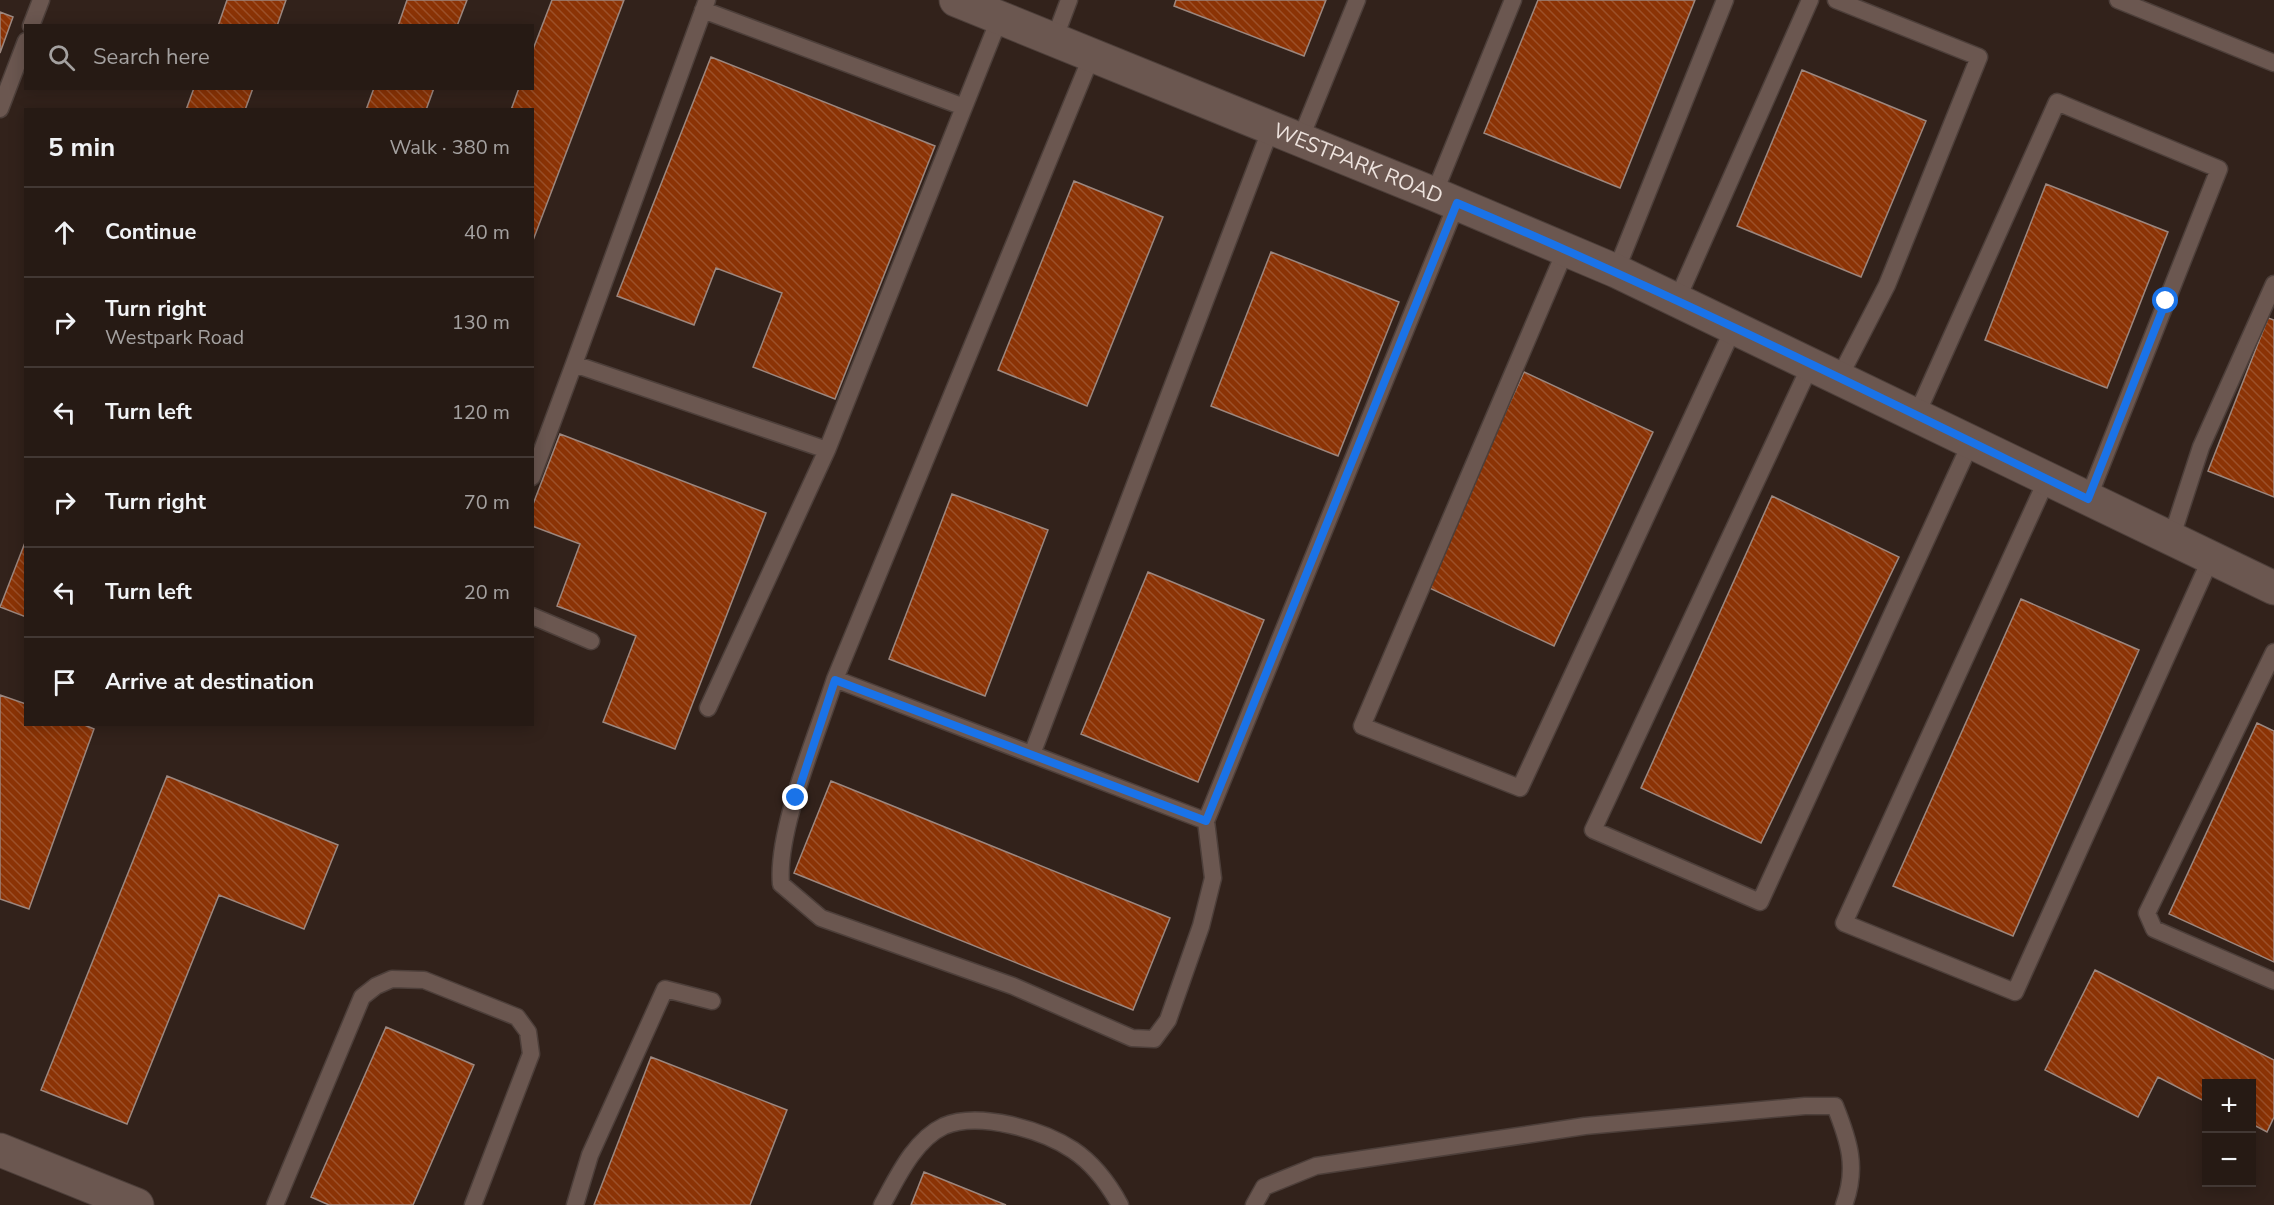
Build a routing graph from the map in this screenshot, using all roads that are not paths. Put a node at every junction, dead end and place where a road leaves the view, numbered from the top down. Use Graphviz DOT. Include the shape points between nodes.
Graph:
graph roads {
  1 [pos="41,0"];
  2 [pos="956,0"];
  3 [pos="1069,0"];
  4 [pos="1358,0"];
  5 [pos="1513,0"];
  6 [pos="1725,0"];
  7 [pos="1810,0"];
  8 [pos="1836,0"];
  9 [pos="2118,0"];
  10 [pos="705,5"];
  11 [pos="1000,17"];
  12 [pos="32,24"];
  13 [pos="1054,40"];
  14 [pos="24,46"];
  15 [pos="1092,55"];
  16 [pos="2274,63"];
  17 [pos="964,107"];
  18 [pos="0,109"];
  19 [pos="1285,134"];
  20 [pos="1445,199"];
  21 [pos="1566,249"];
  22 [pos="1616,271"];
  23 [pos="2274,284"];
  24 [pos="1677,300"];
  25 [pos="1734,327"];
  26 [pos="574,364"];
  27 [pos="1825,371"];
  28 [pos="1916,416"];
  29 [pos="1971,440"];
  30 [pos="827,450"];
  31 [pos="534,472"];
  32 [pos="2047,479"];
  33 [pos="2088,499"];
  34 [pos="2170,539"];
  35 [pos="2211,558"];
  36 [pos="2274,588"];
  37 [pos="534,617"];
  38 [pos="591,641"];
  39 [pos="2274,652"];
  40 [pos="835,680"];
  41 [pos="708,708"];
  42 [pos="1032,754"];
  43 [pos="1206,821"];
  44 [pos="2274,981"];
  45 [pos="712,1001"];
  46 [pos="0,1150"];
  47 [pos="100,1198"];
  48 [pos="137,1205"];
  49 [pos="275,1205"];
  50 [pos="473,1205"];
  51 [pos="575,1205"];
  52 [pos="882,1205"];
  53 [pos="1120,1205"];
  54 [pos="1254,1205"];
  55 [pos="1844,1205"];
  1 -- 12 [label="lane"];
  2 -- 11 [label="street, WESTPARK ROAD"];
  3 -- 13 [label="lane"];
  4 -- 19 [label="lane"];
  5 -- 20 [label="lane"];
  6 -- 22 [label="lane"];
  7 -- 24 [label="lane"];
  8 -- 27 [label="lane" via="1979,57 1887,285"];
  9 -- 16 [label="lane"];
  10 -- 17 [label="lane"];
  10 -- 26 [label="lane"];
  11 -- 13 [label="street, WESTPARK ROAD"];
  11 -- 17 [label="lane"];
  13 -- 15 [label="street, WESTPARK ROAD"];
  14 -- 18 [label="lane"];
  15 -- 19 [label="street, WESTPARK ROAD"];
  15 -- 40 [label="lane"];
  17 -- 30 [label="lane"];
  19 -- 20 [label="street, WESTPARK ROAD"];
  19 -- 42 [label="lane"];
  20 -- 21 [label="street, WESTPARK ROAD"];
  20 -- 43 [label="lane"];
  21 -- 22 [label="street, WESTPARK ROAD"];
  21 -- 25 [label="lane" via="1362,726 1520,788"];
  22 -- 24 [label="street, WESTPARK ROAD"];
  23 -- 34 [label="lane" via="2201,447"];
  24 -- 25 [label="street, WESTPARK ROAD"];
  25 -- 27 [label="street, WESTPARK ROAD"];
  26 -- 30 [label="lane"];
  26 -- 31 [label="lane"];
  27 -- 28 [label="street, WESTPARK ROAD"];
  27 -- 29 [label="lane" via="1593,830 1760,902"];
  28 -- 29 [label="street, WESTPARK ROAD"];
  28 -- 33 [label="lane" via="2057,102 2218,169"];
  29 -- 32 [label="street, WESTPARK ROAD"];
  30 -- 41 [label="lane"];
  32 -- 33 [label="street, WESTPARK ROAD"];
  32 -- 35 [label="lane" via="1844,922 2015,992"];
  33 -- 34 [label="street, WESTPARK ROAD"];
  34 -- 35 [label="street, WESTPARK ROAD"];
  35 -- 36 [label="street, WESTPARK ROAD"];
  37 -- 38 [label="lane"];
  39 -- 44 [label="lane" via="2147,913 2154,929"];
  40 -- 42 [label="lane"];
  40 -- 43 [label="lane" via="790,818 779,864 780,884 821,918 1013,986 1132,1038 1154,1039 1168,1020 1201,926 1214,878"];
  42 -- 43 [label="lane"];
  45 -- 51 [label="lane" via="665,989 590,1155"];
  46 -- 47 [label="street"];
  47 -- 48 [label="street"];
  49 -- 50 [label="lane" via="362,997 392,979 424,980 517,1017 528,1032 531,1054"];
  52 -- 53 [label="lane" via="901,1170 923,1143 944,1126 970,1121 1038,1132 1072,1150 1105,1179"];
  54 -- 55 [label="lane" via="1264,1186 1316,1166 1585,1126 1835,1106 1849,1142 1852,1184"];
}
